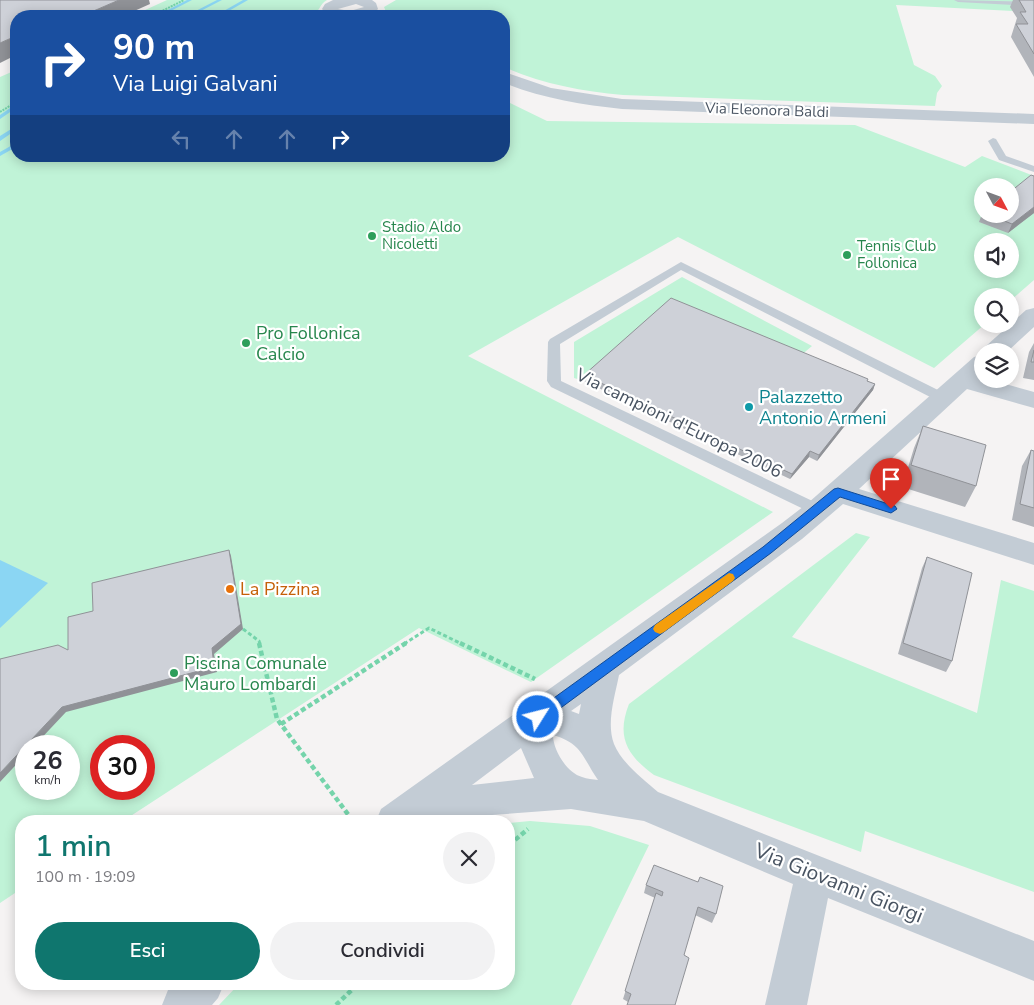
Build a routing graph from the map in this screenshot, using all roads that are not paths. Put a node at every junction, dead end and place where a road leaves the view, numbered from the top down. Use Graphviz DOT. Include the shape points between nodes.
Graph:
graph roads {
  1 [pos="356,0"];
  2 [pos="958,0"];
  3 [pos="1034,4"];
  4 [pos="374,8"];
  5 [pos="330,10"];
  6 [pos="510,79"];
  7 [pos="1034,119"];
  8 [pos="992,141"];
  9 [pos="1034,169"];
  10 [pos="1034,315"];
  11 [pos="1003,343"];
  12 [pos="974,369"];
  13 [pos="962,380"];
  14 [pos="942,398"];
  15 [pos="1034,400"];
  16 [pos="828,501"];
  17 [pos="1034,554"];
  18 [pos="604,669"];
  19 [pos="549,709"];
  20 [pos="596,744"];
  21 [pos="571,792"];
  22 [pos="645,804"];
  23 [pos="402,815"];
  24 [pos="423,815"];
  25 [pos="814,874"];
  26 [pos="1034,961"];
  27 [pos="198,990"];
  28 [pos="183,1005"];
  29 [pos="786,1005"];
  1 -- 4 [label="street"];
  1 -- 5 [label="street" via="340,2 330,6"];
  2 -- 3 [label="lane"];
  6 -- 7 [label="street, Via Eleonora Baldi" via="573,98 622,104"];
  8 -- 9 [label="lane" via="1002,158"];
  10 -- 11 [label="street"];
  12 -- 13 [label="street"];
  13 -- 14 [label="street"];
  13 -- 15 [label="street"];
  14 -- 16 [label="street"];
  14 -- 16 [label="lane, Via campioni d'Europa 2006" via="682,265 554,342 556,384"];
  16 -- 17 [label="street"];
  16 -- 18 [label="street" via="767,550"];
  18 -- 19 [label="street"];
  18 -- 20 [label="street" via="598,700"];
  19 -- 20 [label="street, Via Giovanni Giorgi" via="587,734"];
  19 -- 21 [label="street" via="537,744 548,770"];
  19 -- 23 [label="street"];
  20 -- 22 [label="street, Via Giovanni Giorgi" via="618,778"];
  21 -- 22 [label="street, Via Giovanni Giorgi"];
  21 -- 24 [label="street, Via Giovanni Giorgi" via="492,798"];
  22 -- 25 [label="street, Via Giovanni Giorgi"];
  25 -- 26 [label="street, Via Giovanni Giorgi"];
  25 -- 29 [label="street"];
  27 -- 28 [label="street"];
}
